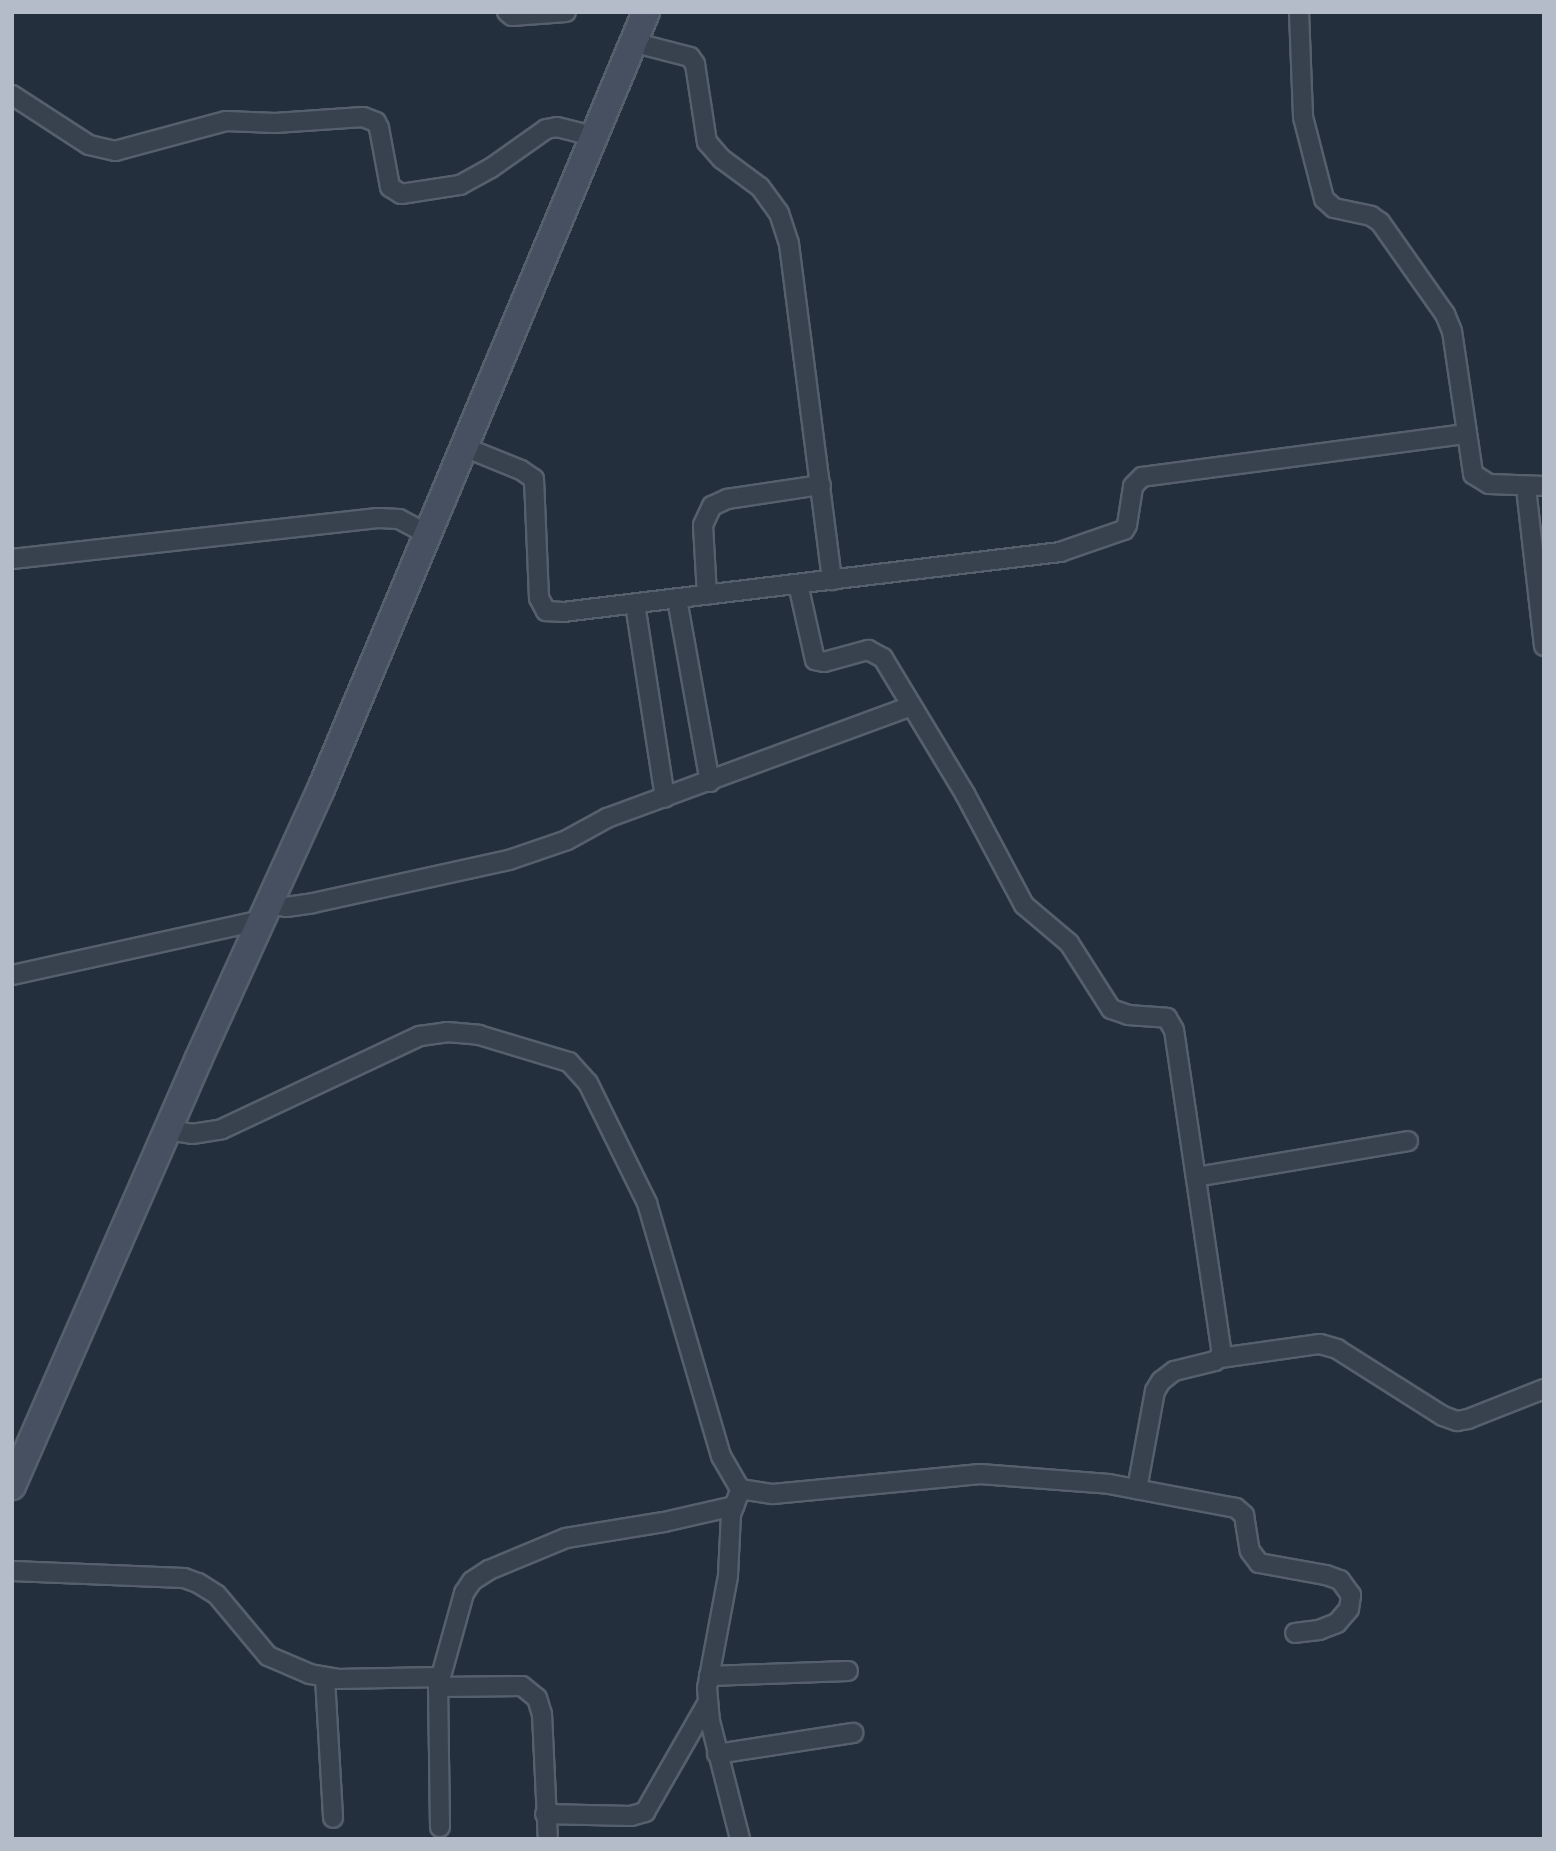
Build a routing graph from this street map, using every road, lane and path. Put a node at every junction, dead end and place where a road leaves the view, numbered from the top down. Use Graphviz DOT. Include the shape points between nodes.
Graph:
graph roads {
  1 [pos="507,12"];
  2 [pos="566,12"];
  3 [pos="646,12"];
  4 [pos="1298,12"];
  5 [pos="632,42"];
  6 [pos="12,95"];
  7 [pos="594,136"];
  8 [pos="1466,434"];
  9 [pos="464,447"];
  10 [pos="821,485"];
  11 [pos="1535,487"];
  12 [pos="427,534"];
  13 [pos="12,559"];
  14 [pos="832,580"];
  15 [pos="798,584"];
  16 [pos="707,595"];
  17 [pos="677,599"];
  18 [pos="635,604"];
  19 [pos="1544,646"];
  20 [pos="911,706"];
  21 [pos="710,782"];
  22 [pos="665,798"];
  23 [pos="267,912"];
  24 [pos="12,975"];
  25 [pos="167,1130"];
  26 [pos="1408,1141"];
  27 [pos="1196,1177"];
  28 [pos="1220,1358"];
  29 [pos="1544,1389"];
  30 [pos="12,1486"];
  31 [pos="1137,1489"];
  32 [pos="737,1498"];
  33 [pos="12,1571"];
  34 [pos="1295,1633"];
  35 [pos="848,1671"];
  36 [pos="709,1676"];
  37 [pos="325,1678"];
  38 [pos="439,1682"];
  39 [pos="708,1702"];
  40 [pos="853,1733"];
  41 [pos="717,1754"];
  42 [pos="545,1814"];
  43 [pos="333,1818"];
  44 [pos="440,1827"];
  45 [pos="548,1839"];
  46 [pos="740,1839"];
  1 -- 2 [label="street" via="512,16"];
  3 -- 5 [label="main road"];
  4 -- 8 [label="street" via="1303,117 1324,200 1380,222 1440,306 1452,331"];
  5 -- 7 [label="main road"];
  5 -- 10 [label="street" via="690,57 695,64 707,142 760,187 779,213 789,244"];
  6 -- 7 [label="street" via="89,145 115,151 226,121 363,117 379,128 390,187 401,194 460,185 546,129"];
  7 -- 9 [label="main road"];
  8 -- 11 [label="street" via="1473,474 1481,481"];
  8 -- 14 [label="street" via="1149,475 1136,481 1127,526 1119,533 1048,554"];
  9 -- 12 [label="main road"];
  9 -- 18 [label="street" via="534,479 539,598 546,611"];
  10 -- 14 [label="street"];
  10 -- 16 [label="street" via="726,499 712,506 702,525"];
  11 -- 19 [label="street"];
  12 -- 13 [label="street" via="400,519 378,519"];
  12 -- 23 [label="main road"];
  14 -- 15 [label="street"];
  15 -- 16 [label="street"];
  15 -- 20 [label="street" via="815,660 824,662 857,651 877,653"];
  16 -- 17 [label="street"];
  17 -- 18 [label="street"];
  17 -- 21 [label="street"];
  18 -- 22 [label="street"];
  20 -- 21 [label="street"];
  20 -- 27 [label="street" via="965,794 1024,905 1069,943 1111,1009 1167,1018 1171,1024"];
  21 -- 22 [label="street"];
  22 -- 23 [label="street" via="607,818 567,841 509,860"];
  23 -- 24 [label="street"];
  23 -- 25 [label="main road"];
  25 -- 30 [label="main road"];
  25 -- 32 [label="street" via="192,1134 222,1129 420,1036 447,1032 479,1035 569,1062 588,1083 647,1203"];
  26 -- 27 [label="street"];
  27 -- 28 [label="street"];
  28 -- 29 [label="street" via="1320,1344 1337,1349 1457,1421"];
  28 -- 31 [label="street" via="1174,1371 1161,1381 1155,1391"];
  31 -- 32 [label="street" via="1052,1477 980,1474"];
  31 -- 34 [label="street" via="1236,1508 1244,1515 1250,1551 1259,1563 1326,1575 1348,1587 1352,1603 1337,1623"];
  32 -- 36 [label="street"];
  32 -- 38 [label="street" via="664,1522 566,1538 478,1575 464,1593"];
  33 -- 37 [label="street" via="166,1576 198,1583 216,1595 274,1659"];
  35 -- 36 [label="street"];
  36 -- 39 [label="street"];
  37 -- 38 [label="street"];
  37 -- 43 [label="street"];
  38 -- 42 [label="street" via="531,1690 541,1704"];
  38 -- 44 [label="street"];
  39 -- 41 [label="street"];
  39 -- 42 [label="street" via="645,1812 631,1816"];
  40 -- 41 [label="street"];
  41 -- 46 [label="street"];
  42 -- 45 [label="street"];
}
